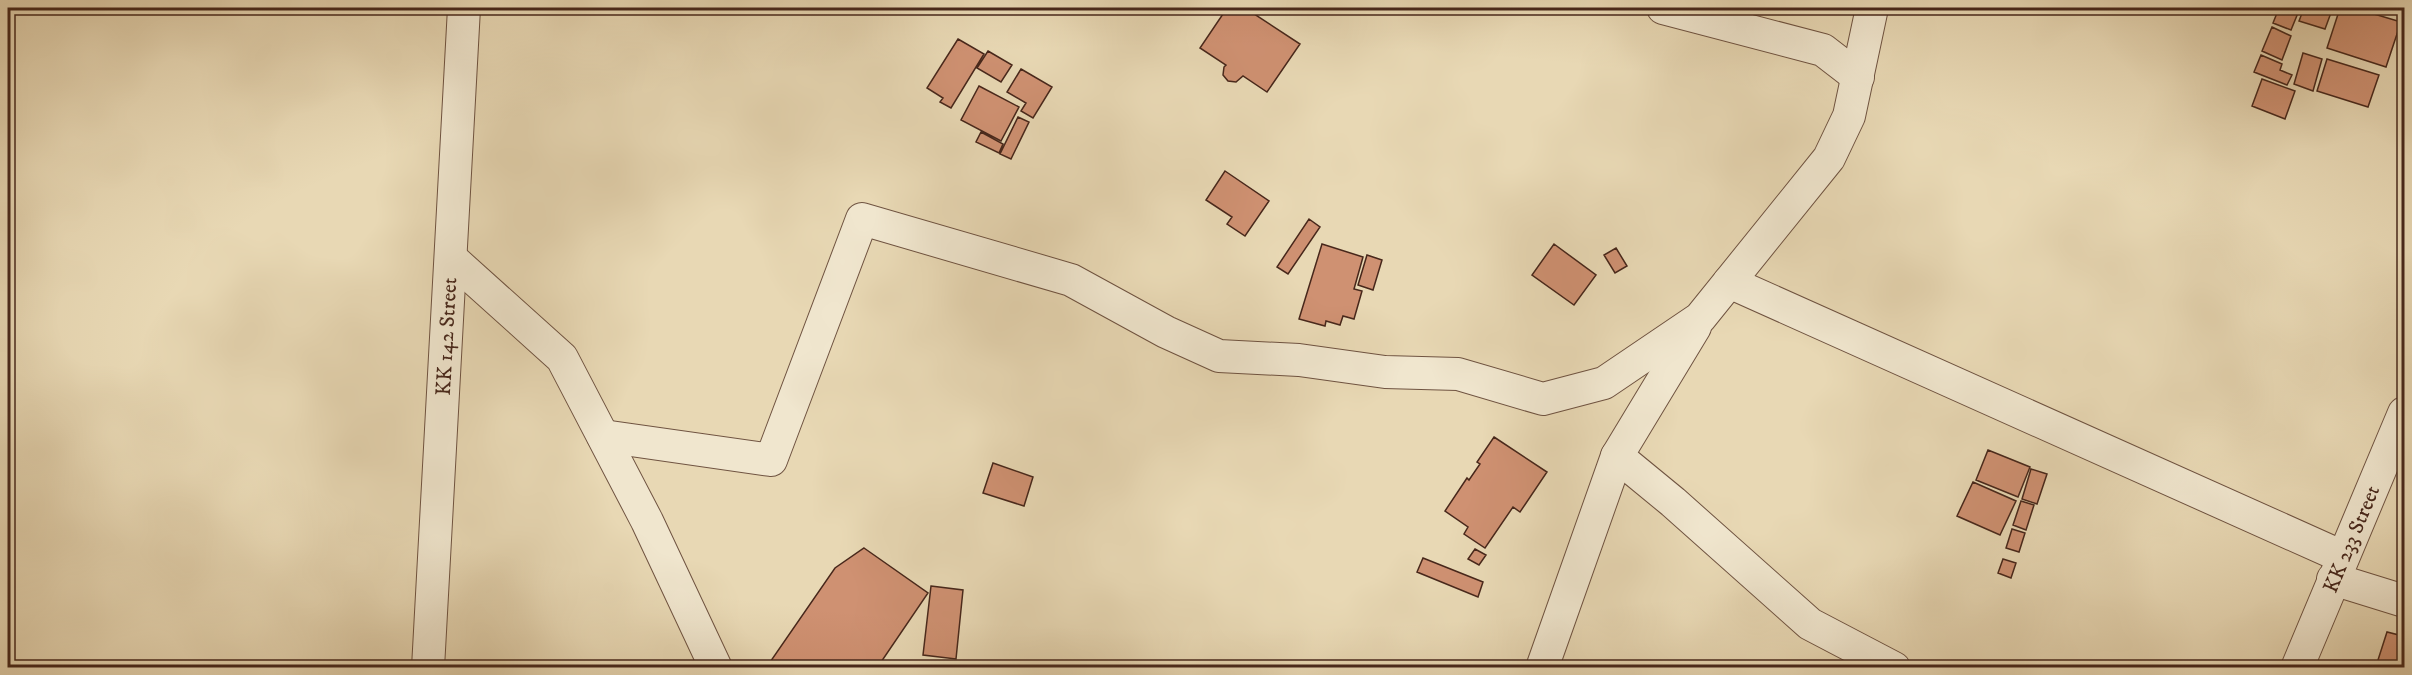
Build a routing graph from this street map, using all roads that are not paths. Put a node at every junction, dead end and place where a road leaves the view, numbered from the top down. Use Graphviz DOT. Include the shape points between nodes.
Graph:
graph roads {
  1 [pos="464,8"];
  2 [pos="1663,8"];
  3 [pos="1872,8"];
  4 [pos="1858,76"];
  5 [pos="452,260"];
  6 [pos="1729,282"];
  7 [pos="1700,318"];
  8 [pos="2404,412"];
  9 [pos="603,436"];
  10 [pos="1617,456"];
  11 [pos="2338,568"];
  12 [pos="2404,601"];
  13 [pos="428,668"];
  14 [pos="716,668"];
  15 [pos="1542,668"];
  16 [pos="1894,668"];
  17 [pos="2297,668"];
  1 -- 5 [label="street, KK 142 Street"];
  2 -- 4 [label="street" via="1823,50"];
  3 -- 4 [label="street"];
  4 -- 6 [label="street" via="1849,116 1829,158"];
  5 -- 9 [label="street" via="562,358"];
  5 -- 13 [label="street, KK 142 Street"];
  6 -- 7 [label="street"];
  6 -- 11 [label="street"];
  7 -- 9 [label="street" via="1604,383 1543,399 1458,374 1385,372 1299,360 1219,356 1071,280 862,219 771,460"];
  7 -- 10 [label="street"];
  8 -- 11 [label="street, KK 233 Street"];
  9 -- 14 [label="street"];
  10 -- 15 [label="street"];
  10 -- 16 [label="street" via="1810,624"];
  11 -- 12 [label="street"];
  11 -- 17 [label="street, KK 233 Street"];
}
